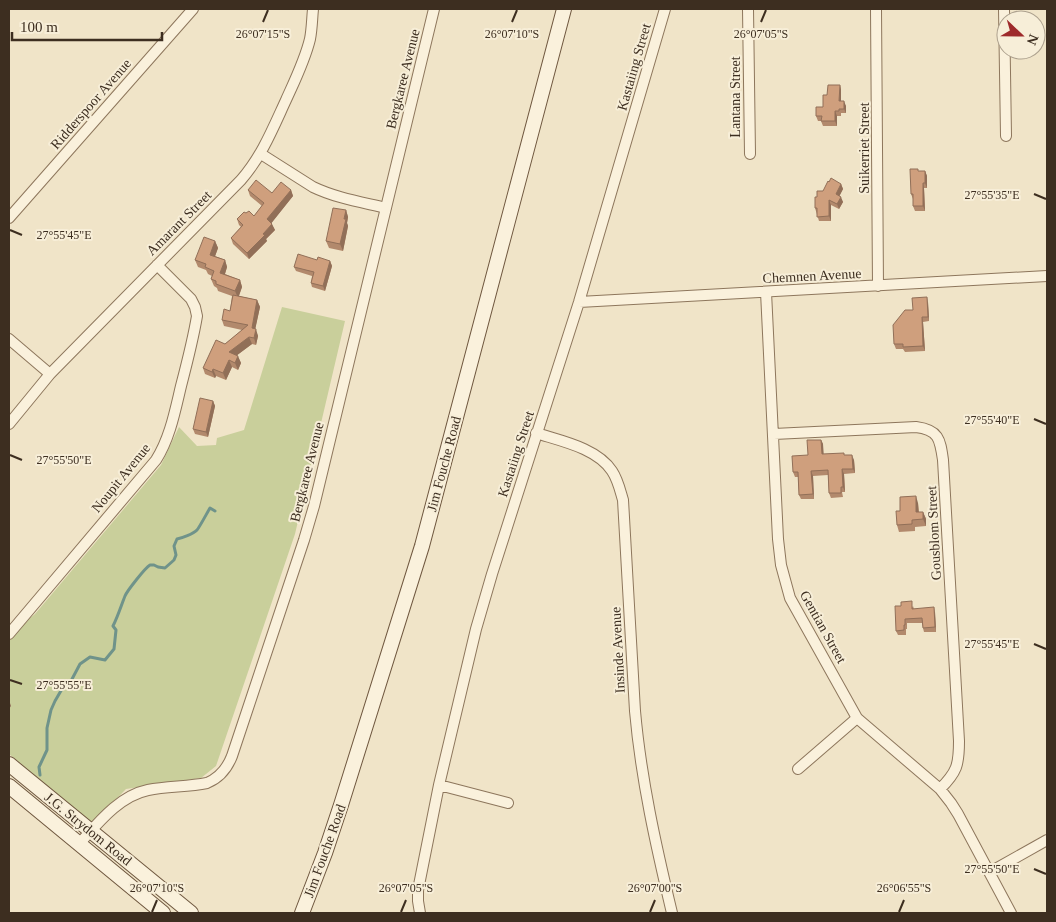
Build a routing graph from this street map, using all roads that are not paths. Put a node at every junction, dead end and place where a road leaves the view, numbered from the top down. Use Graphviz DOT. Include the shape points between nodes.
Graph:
graph roads {
  1 [pos="193,9"];
  2 [pos="313,9"];
  3 [pos="434,9"];
  4 [pos="564,9"];
  5 [pos="665,9"];
  6 [pos="748,9"];
  7 [pos="876,9"];
  8 [pos="1004,9"];
  9 [pos="1006,136"];
  10 [pos="261,154"];
  11 [pos="750,154"];
  12 [pos="386,208"];
  13 [pos="9,218"];
  14 [pos="156,265"];
  15 [pos="1047,276"];
  16 [pos="878,286"];
  17 [pos="766,292"];
  18 [pos="579,302"];
  19 [pos="9,339"];
  20 [pos="50,374"];
  21 [pos="9,424"];
  22 [pos="536,433"];
  23 [pos="774,434"];
  24 [pos="9,634"];
  25 [pos="858,718"];
  26 [pos="9,764"];
  27 [pos="798,769"];
  28 [pos="439,785"];
  29 [pos="9,786"];
  30 [pos="940,789"];
  31 [pos="508,803"];
  32 [pos="90,832"];
  33 [pos="1047,840"];
  34 [pos="79,844"];
  35 [pos="990,872"];
  36 [pos="163,913"];
  37 [pos="191,913"];
  38 [pos="302,913"];
  39 [pos="420,913"];
  40 [pos="672,913"];
  41 [pos="1011,913"];
  1 -- 13 [label="street, Ridderspoor Avenue"];
  2 -- 10 [label="street, Amarant Street" via="304,57"];
  3 -- 12 [label="street, Bergkaree Avenue"];
  4 -- 38 [label="street, Jim Fouche Road" via="422,546 341,805"];
  5 -- 18 [label="street, Kastaiing Street"];
  6 -- 11 [label="street, Lantana Street"];
  7 -- 16 [label="street, Suikerriet Street"];
  8 -- 9 [label="street"];
  10 -- 12 [label="street" via="321,191"];
  10 -- 14 [label="street, Amarant Street" via="241,180"];
  12 -- 32 [label="street, Bergkaree Avenue" via="314,506 230,762 223,772 207,783 153,789 129,797"];
  14 -- 20 [label="street, Amarant Street"];
  14 -- 24 [label="street, Noupit Avenue" via="190,299 197,316 166,440 156,460"];
  15 -- 16 [label="street, Chemnen Avenue"];
  16 -- 17 [label="street, Chemnen Avenue"];
  17 -- 18 [label="street, Chemnen Avenue"];
  17 -- 23 [label="street, Gentian Street"];
  18 -- 22 [label="street, Kastaiing Street"];
  19 -- 20 [label="street"];
  20 -- 21 [label="street, Amarant Street"];
  22 -- 28 [label="street, Kastaiing Street" via="482,608"];
  22 -- 40 [label="street, Insinde Avenue" via="583,449 605,462 623,500 638,744"];
  23 -- 25 [label="street, Gentian Street" via="778,539 786,585 790,598"];
  23 -- 30 [label="street, Gousblom Street" via="916,427 932,430 941,443 959,760 953,775"];
  25 -- 27 [label="street"];
  25 -- 30 [label="street, Gentian Street"];
  26 -- 32 [label="street, J.G. Strydom Road"];
  28 -- 31 [label="street"];
  28 -- 39 [label="street, Kastaiing Street" via="418,890"];
  29 -- 34 [label="street, J.G. Strydom Road"];
  30 -- 35 [label="street, Gentian Street"];
  32 -- 34 [label="street, Bergkaree Avenue"];
  32 -- 37 [label="street, J.G. Strydom Road"];
  33 -- 35 [label="street"];
  34 -- 36 [label="street, J.G. Strydom Road"];
  35 -- 41 [label="street, Gentian Street"];
}
